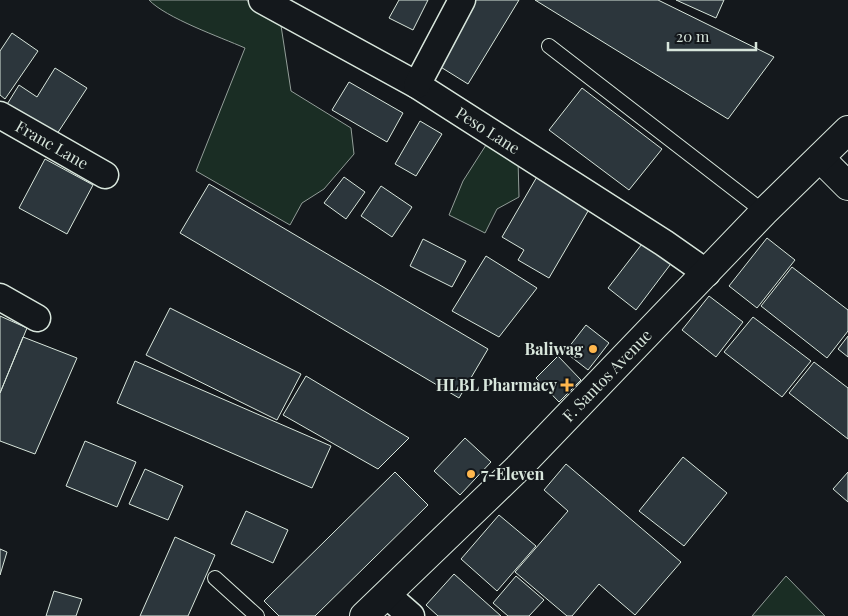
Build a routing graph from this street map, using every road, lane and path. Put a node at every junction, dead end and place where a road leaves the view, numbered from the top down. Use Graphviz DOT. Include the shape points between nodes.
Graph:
graph roads {
  1 [pos="262,0"];
  2 [pos="462,0"];
  3 [pos="549,46"];
  4 [pos="417,85"];
  5 [pos="0,115"];
  6 [pos="848,130"];
  7 [pos="820,158"];
  8 [pos="105,175"];
  9 [pos="848,186"];
  10 [pos="764,212"];
  11 [pos="707,273"];
  12 [pos="0,297"];
  13 [pos="37,318"];
  14 [pos="215,578"];
  15 [pos="386,594"];
  16 [pos="257,616"];
  17 [pos="364,616"];
  18 [pos="411,616"];
  1 -- 4 [label="street, Peso Lane"];
  2 -- 4 [label="street"];
  3 -- 10 [label="lane"];
  4 -- 11 [label="street, Peso Lane"];
  5 -- 8 [label="street, Franc Lane"];
  6 -- 7 [label="street, F. Santos Avenue"];
  7 -- 9 [label="street"];
  7 -- 10 [label="street, F. Santos Avenue"];
  10 -- 11 [label="street, F. Santos Avenue"];
  11 -- 15 [label="street, F. Santos Avenue" via="518,468"];
  12 -- 13 [label="street"];
  14 -- 16 [label="lane"];
  15 -- 17 [label="street, F. Santos Avenue"];
  15 -- 18 [label="street"];
}
